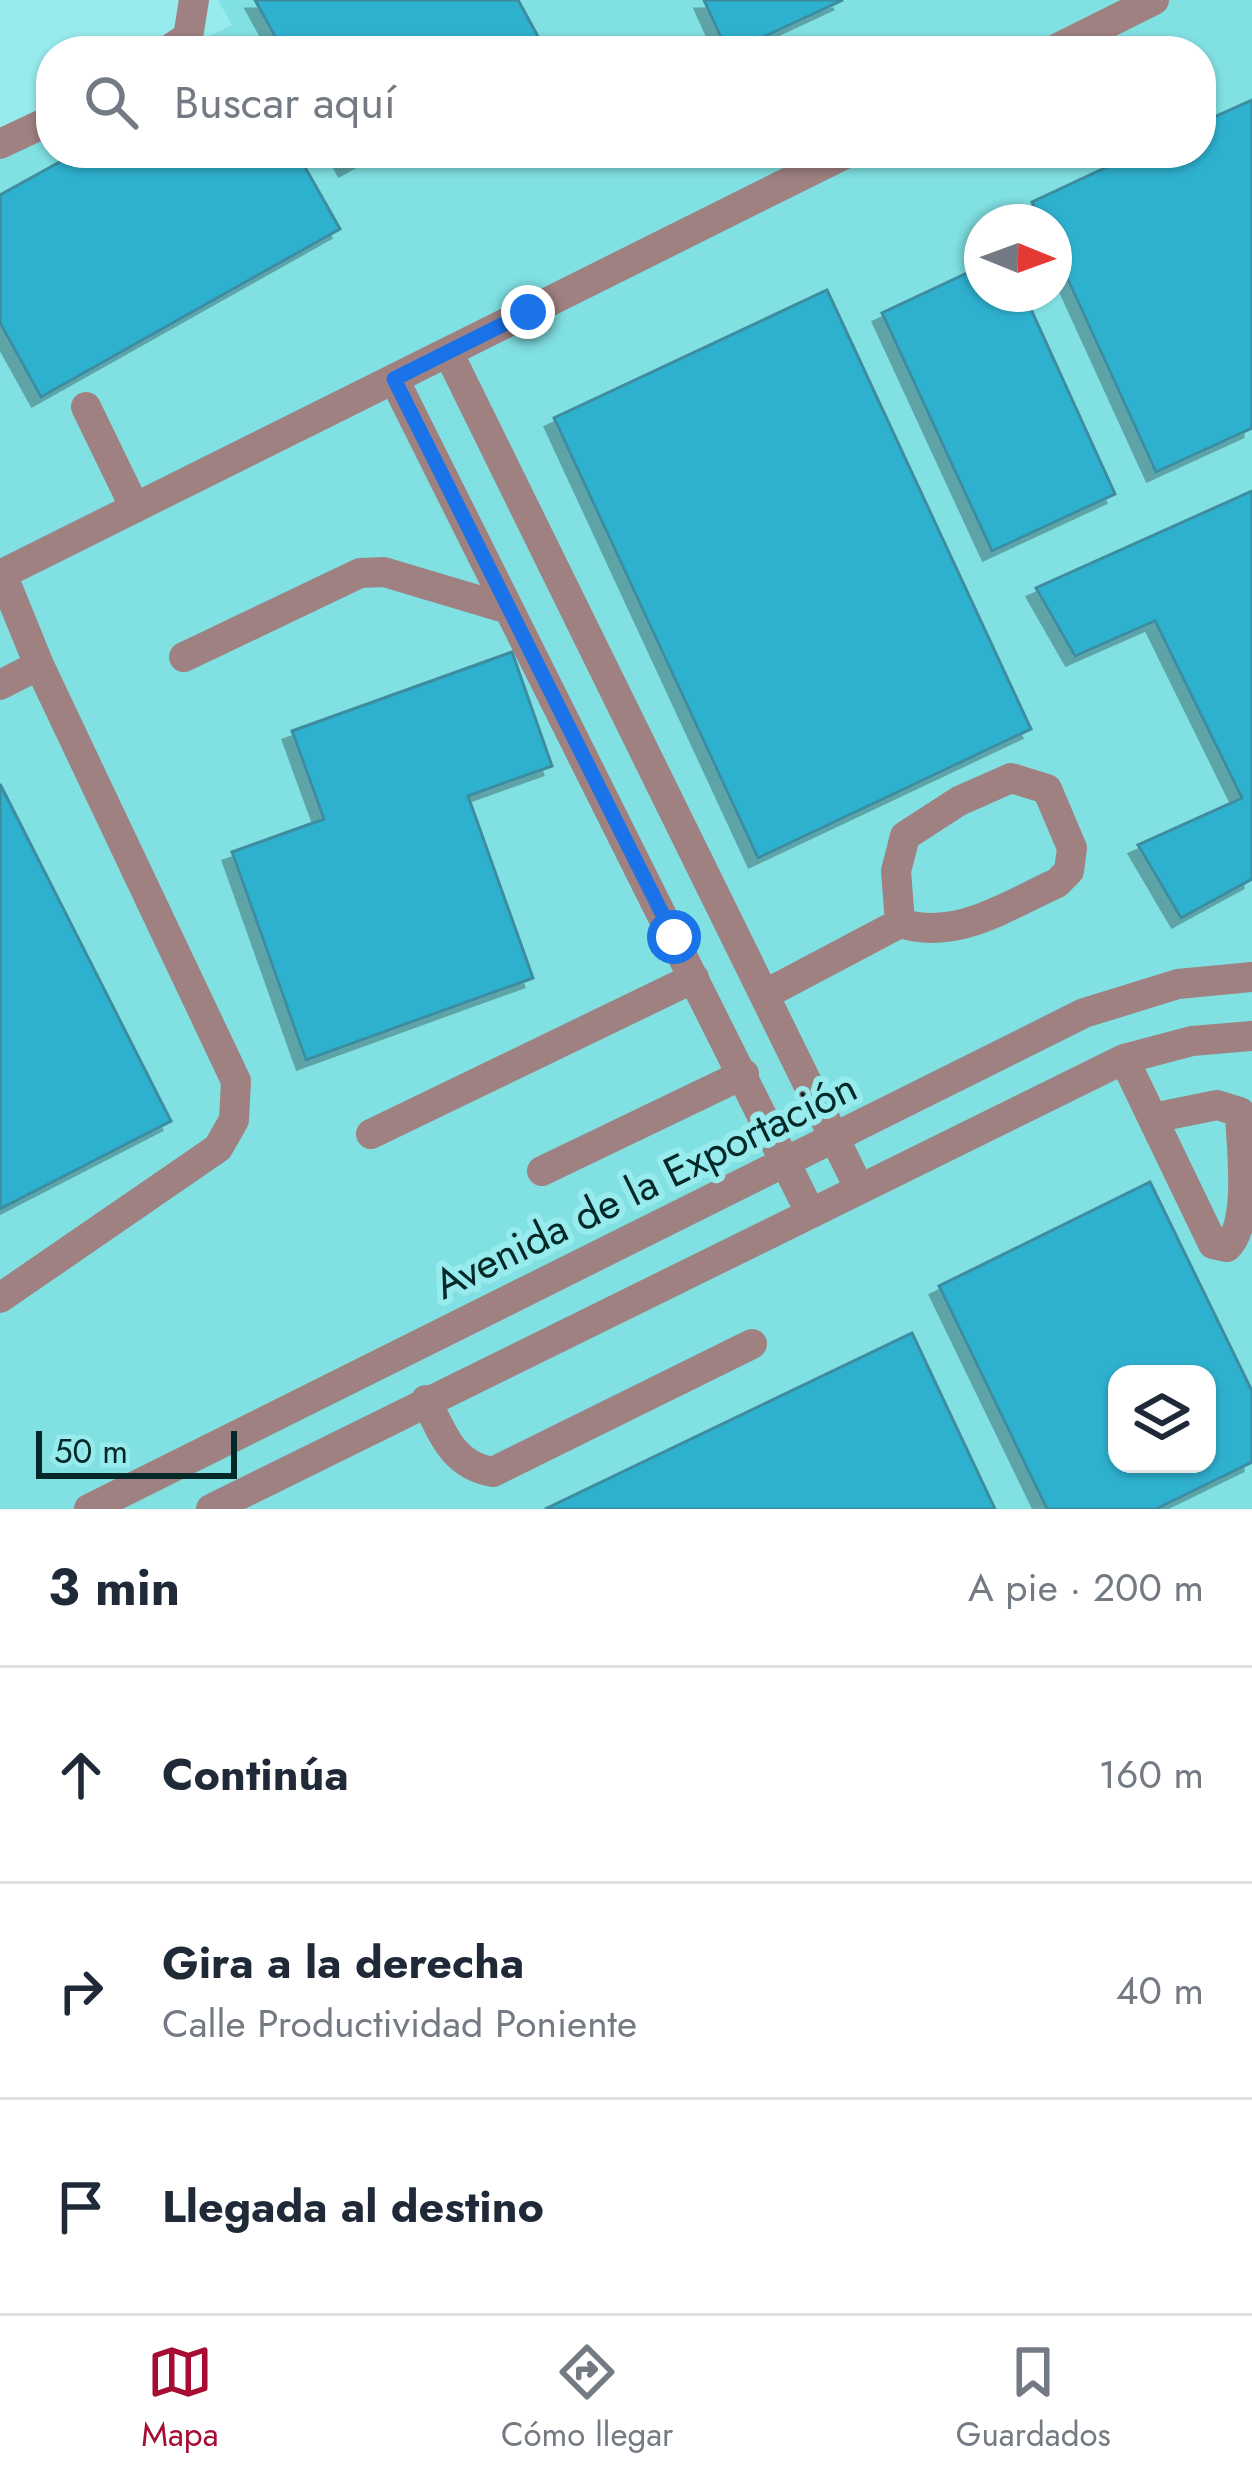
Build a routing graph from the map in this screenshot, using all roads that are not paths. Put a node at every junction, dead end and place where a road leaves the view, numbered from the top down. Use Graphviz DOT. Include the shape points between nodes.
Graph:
graph roads {
  1 [pos="1154,0"];
  2 [pos="194,4"];
  3 [pos="188,36"];
  4 [pos="1082,36"];
  5 [pos="36,127"];
  6 [pos="0,144"];
  7 [pos="817,168"];
  8 [pos="448,352"];
  9 [pos="394,379"];
  10 [pos="86,407"];
  11 [pos="135,508"];
  12 [pos="1,575"];
  13 [pos="508,609"];
  14 [pos="184,657"];
  15 [pos="39,665"];
  16 [pos="0,686"];
  17 [pos="900,923"];
  18 [pos="694,977"];
  19 [pos="1252,977"];
  20 [pos="764,995"];
  21 [pos="1252,1036"];
  22 [pos="1124,1059"];
  23 [pos="744,1074"];
  24 [pos="1153,1118"];
  25 [pos="371,1133"];
  26 [pos="834,1138"];
  27 [pos="788,1160"];
  28 [pos="542,1172"];
  29 [pos="859,1188"];
  30 [pos="810,1212"];
  31 [pos="0,1298"];
  32 [pos="752,1344"];
  33 [pos="426,1400"];
  34 [pos="89,1509"];
  35 [pos="211,1509"];
  1 -- 4 [label="street"];
  2 -- 3 [label="street"];
  5 -- 6 [label="street"];
  7 -- 8 [label="street"];
  8 -- 9 [label="street"];
  8 -- 20 [label="street"];
  9 -- 11 [label="street"];
  9 -- 13 [label="street"];
  10 -- 11 [label="street"];
  11 -- 12 [label="street"];
  12 -- 15 [label="street"];
  13 -- 14 [label="street" via="384,572 361,573"];
  13 -- 18 [label="street"];
  15 -- 16 [label="street"];
  15 -- 31 [label="street" via="236,1081 234,1120 191,1171"];
  17 -- 17 [label="street" via="896,872 905,836 1011,778 1047,789 1072,848 1070,871 1057,883 962,927"];
  17 -- 20 [label="street"];
  18 -- 23 [label="street"];
  18 -- 25 [label="street"];
  19 -- 26 [label="street, Avenida de la Exportación" via="1178,984 1084,1013"];
  20 -- 26 [label="street"];
  21 -- 22 [label="street"];
  22 -- 24 [label="street"];
  22 -- 29 [label="street"];
  23 -- 27 [label="street"];
  23 -- 28 [label="street"];
  24 -- 24 [label="street" via="1213,1244 1227,1247 1244,1220 1240,1112 1217,1105"];
  26 -- 27 [label="street, Avenida de la Exportación"];
  26 -- 29 [label="street"];
  27 -- 30 [label="street"];
  27 -- 34 [label="street, Avenida de la Exportación"];
  29 -- 30 [label="street"];
  30 -- 33 [label="street"];
  32 -- 33 [label="street" via="493,1472 455,1456"];
  33 -- 35 [label="street"];
}
